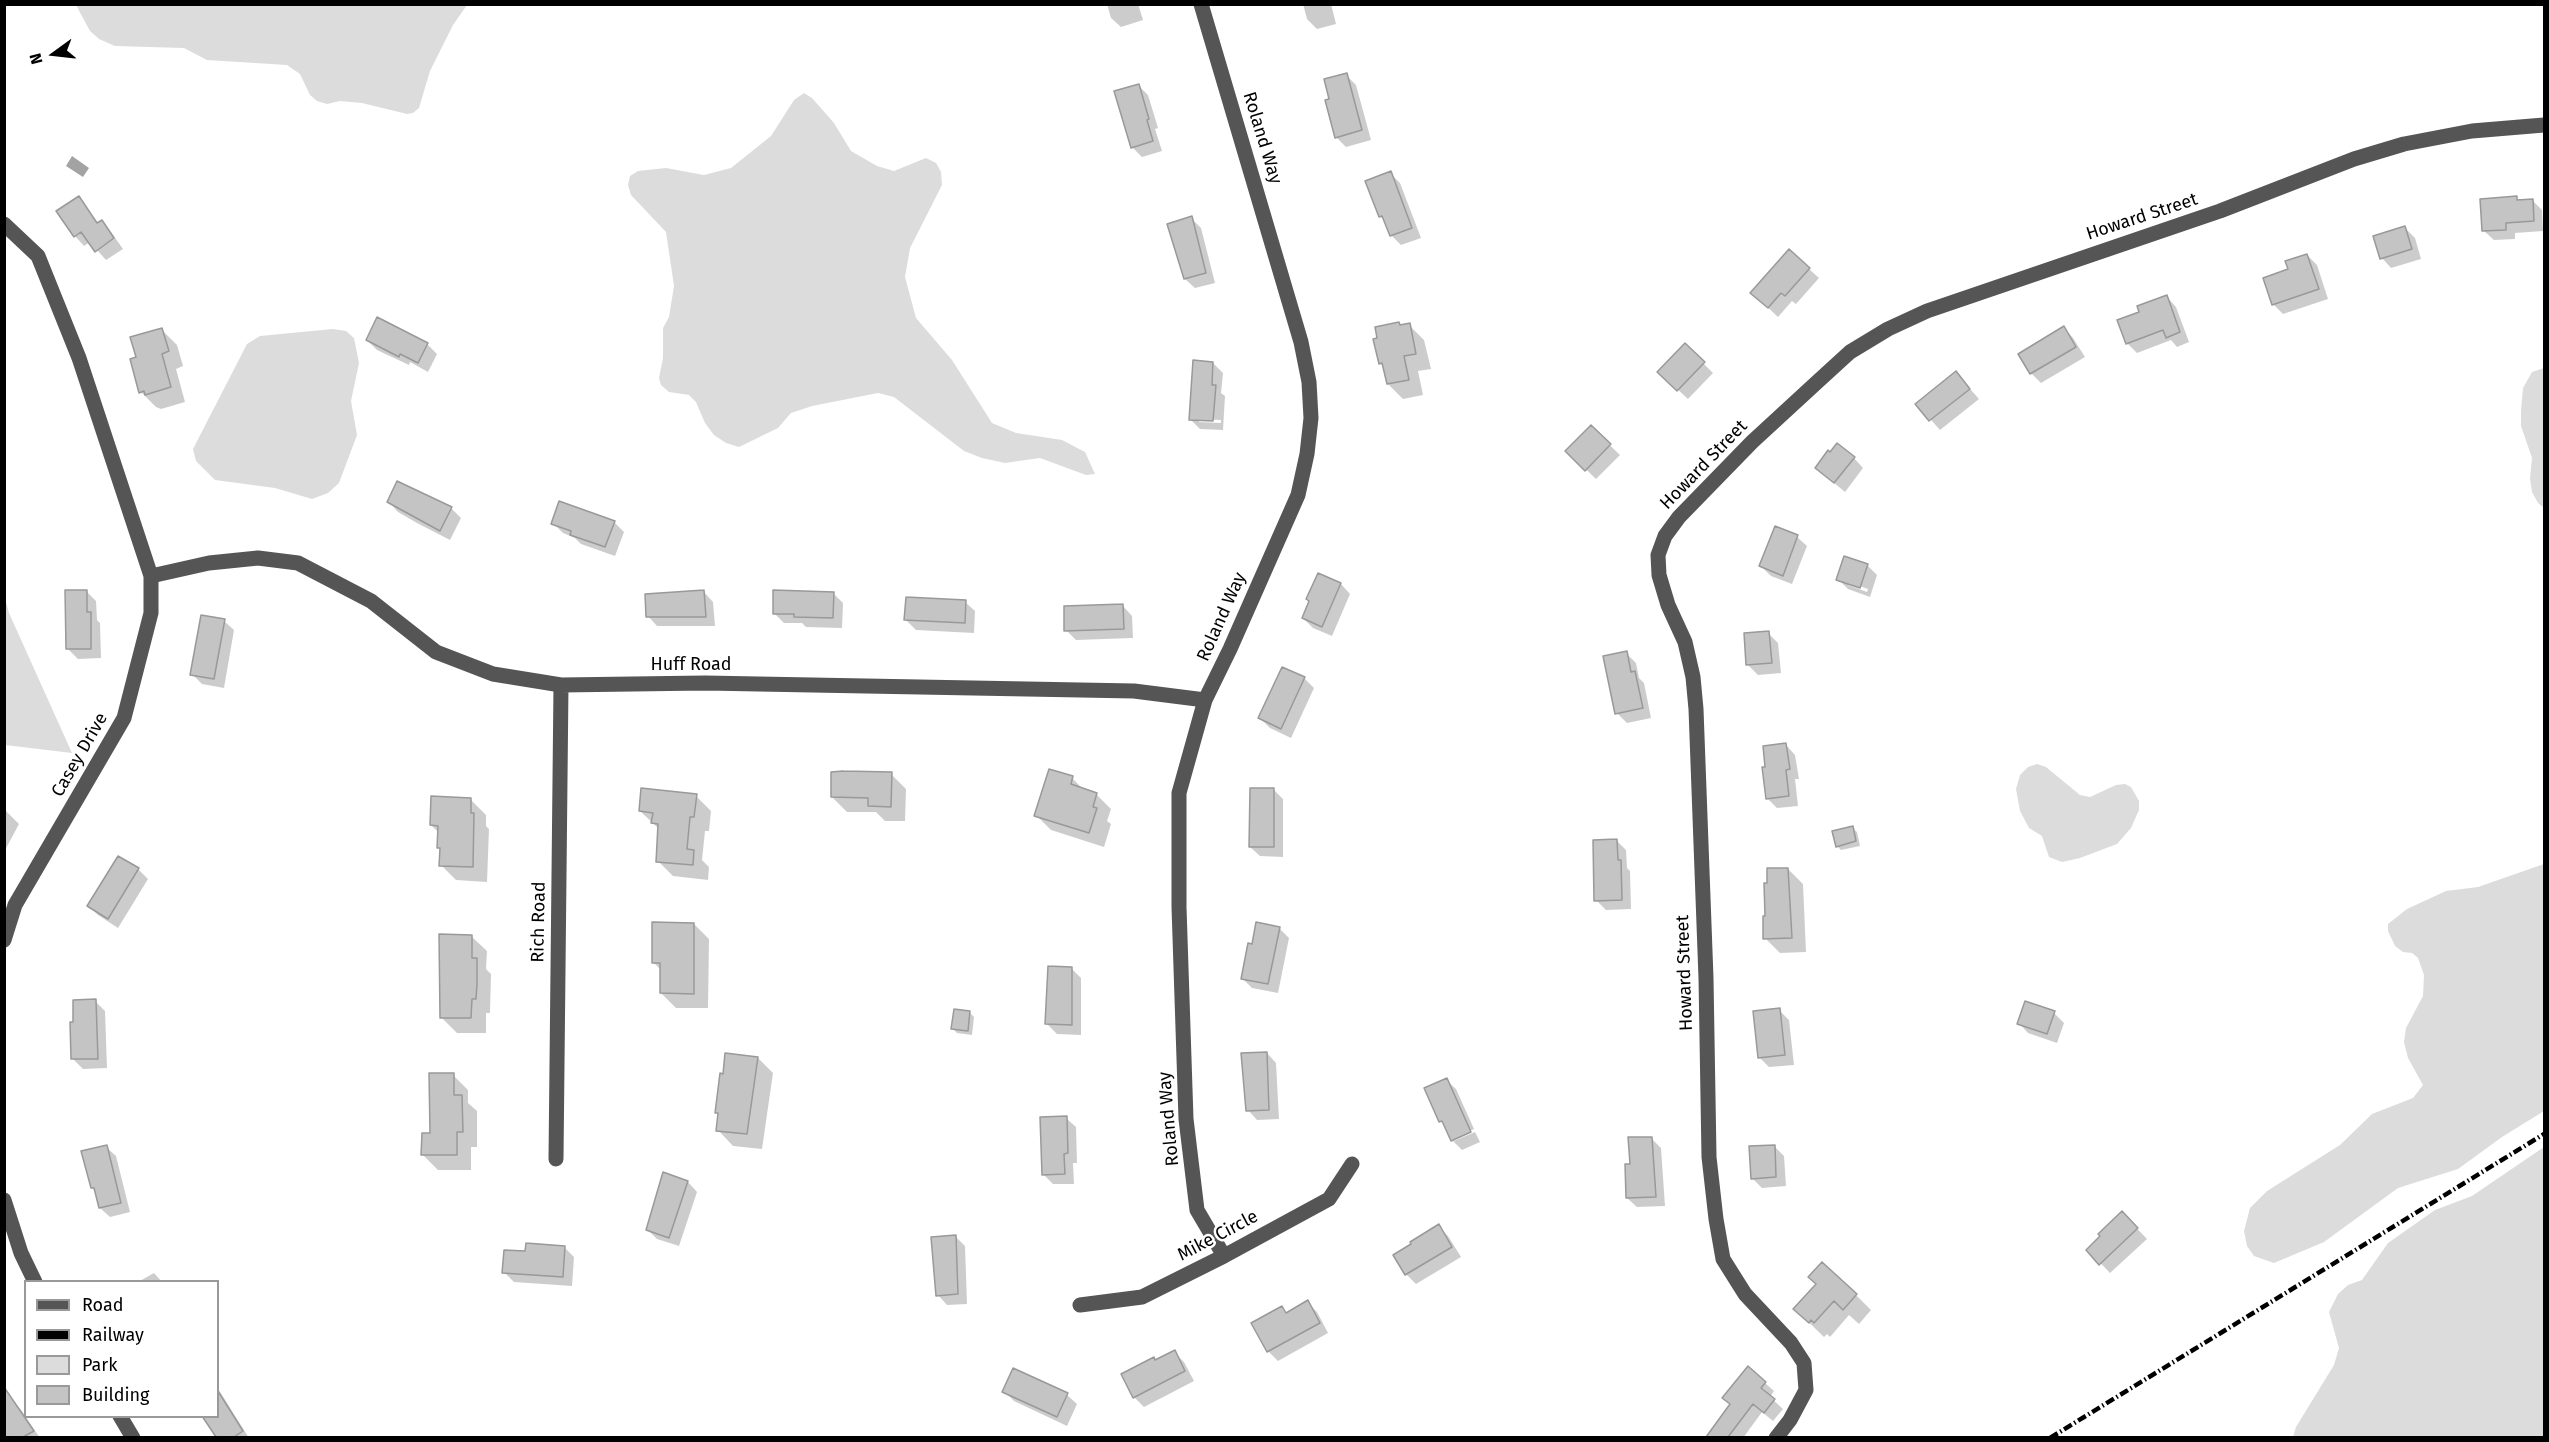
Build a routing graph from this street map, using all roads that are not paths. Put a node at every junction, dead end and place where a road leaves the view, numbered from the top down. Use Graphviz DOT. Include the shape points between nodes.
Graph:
graph roads {
  1 [pos="1200,4"];
  2 [pos="2544,125"];
  3 [pos="4,224"];
  4 [pos="151,576"];
  5 [pos="561,685"];
  6 [pos="1205,700"];
  7 [pos="4,940"];
  8 [pos="556,1159"];
  9 [pos="1352,1164"];
  10 [pos="4,1200"];
  11 [pos="1224,1256"];
  12 [pos="34,1280"];
  13 [pos="1080,1305"];
  14 [pos="121,1418"];
  15 [pos="133,1437"];
  16 [pos="1776,1437"];
  1 -- 6 [label="street, Roland Way" via="1301,342 1311,418 1298,495"];
  2 -- 16 [label="street, Howard Street" via="2472,131 2404,144 2354,159 2220,211 1927,311 1888,329 1850,352 1752,442 1665,536 1658,555 1659,574 1684,642 1696,709 1708,1157 1716,1219 1729,1268 1745,1294 1791,1343 1804,1363 1806,1390"];
  3 -- 4 [label="street, Casey Drive" via="38,256 79,358"];
  4 -- 5 [label="street, Huff Road" via="208,563 258,558 298,563 371,601 435,651 493,674"];
  4 -- 7 [label="street, Casey Drive" via="151,613 124,718 15,905"];
  5 -- 6 [label="street, Huff Road" via="705,683 1134,691"];
  5 -- 8 [label="street, Rich Road"];
  6 -- 11 [label="street, Roland Way" via="1179,793 1182,1024 1186,1119 1197,1210"];
  9 -- 11 [label="street, Mike Circle" via="1329,1199"];
  10 -- 12 [label="street"];
  11 -- 13 [label="street, Mike Circle" via="1142,1297"];
  14 -- 15 [label="street"];
}
